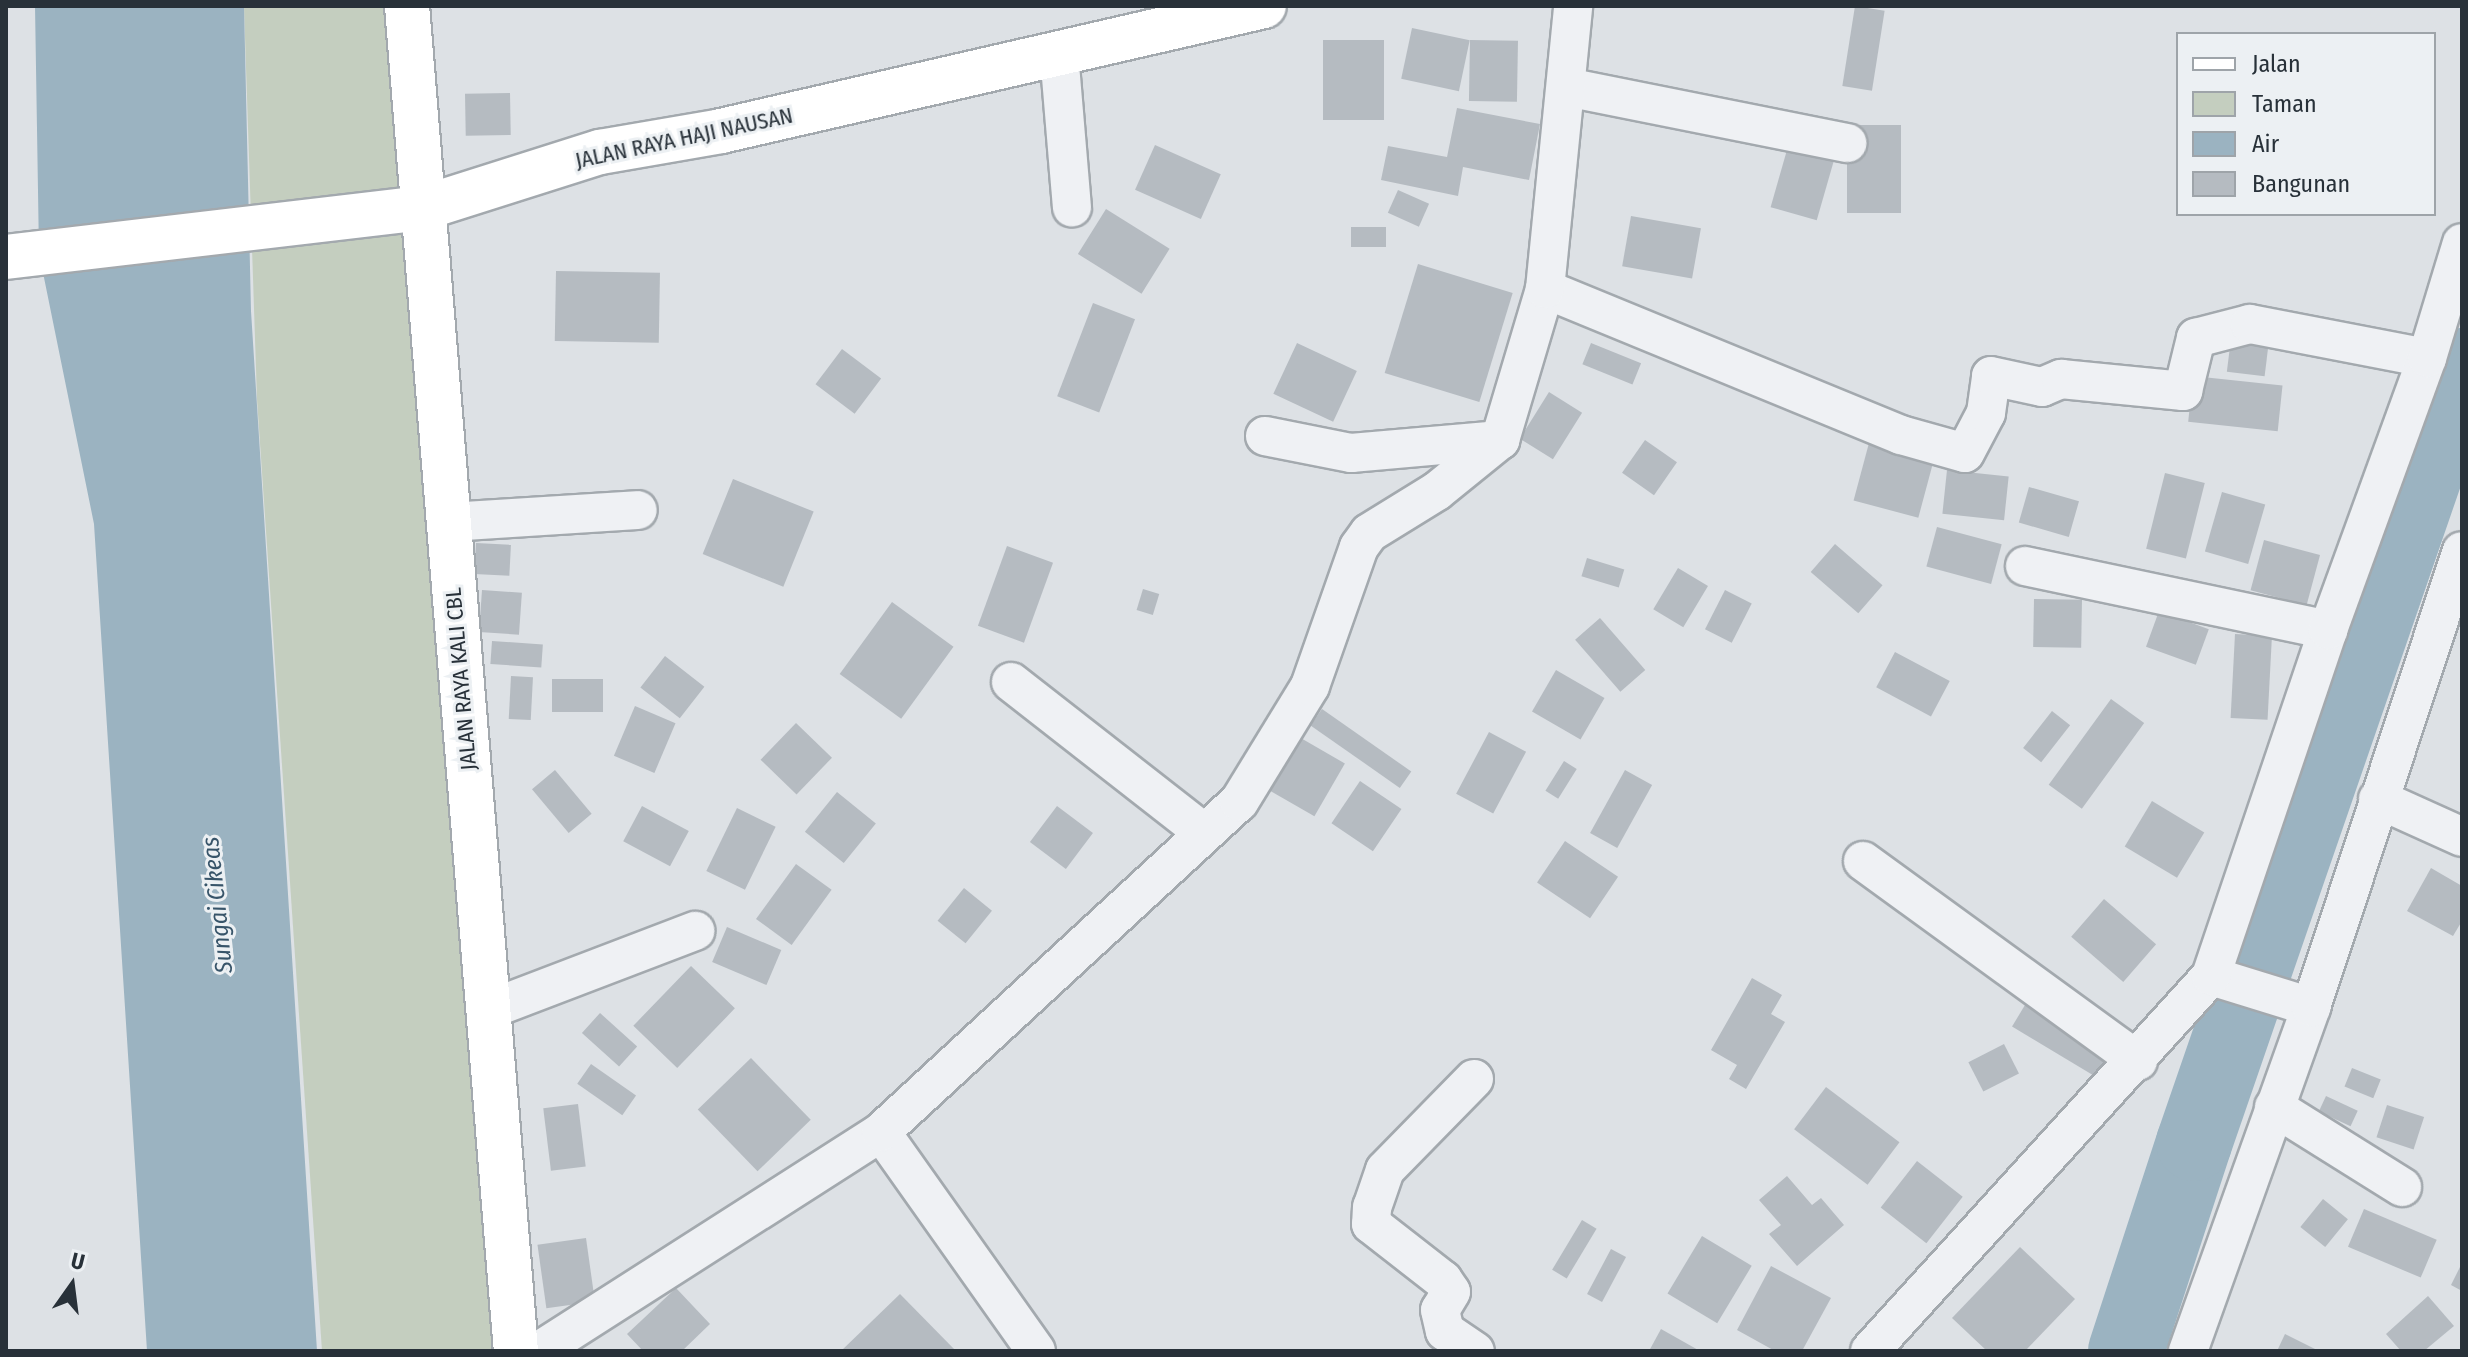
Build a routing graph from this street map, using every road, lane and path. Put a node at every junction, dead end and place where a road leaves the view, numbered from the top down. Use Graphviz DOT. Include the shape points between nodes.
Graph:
graph roads {
  1 [pos="407,6"];
  2 [pos="1264,6"];
  3 [pos="1573,6"];
  4 [pos="1059,53"];
  5 [pos="1567,87"];
  6 [pos="1847,143"];
  7 [pos="1072,207"];
  8 [pos="423,208"];
  9 [pos="2462,243"];
  10 [pos="22,255"];
  11 [pos="1545,289"];
  12 [pos="2427,358"];
  13 [pos="1265,436"];
  14 [pos="1500,440"];
  15 [pos="638,510"];
  16 [pos="448,522"];
  17 [pos="2461,555"];
  18 [pos="2025,566"];
  19 [pos="2328,630"];
  20 [pos="1011,682"];
  21 [pos="2378,799"];
  22 [pos="1204,833"];
  23 [pos="2462,837"];
  24 [pos="1863,861"];
  25 [pos="695,931"];
  26 [pos="2223,980"];
  27 [pos="2296,1003"];
  28 [pos="488,1010"];
  29 [pos="2138,1061"];
  30 [pos="1474,1079"];
  31 [pos="2274,1107"];
  32 [pos="881,1132"];
  33 [pos="2402,1187"];
  34 [pos="516,1351"];
  35 [pos="539,1351"];
  36 [pos="1036,1351"];
  37 [pos="1475,1351"];
  38 [pos="1870,1351"];
  39 [pos="2188,1351"];
  1 -- 8 [label="main road, JALAN RAYA KALI CBL"];
  2 -- 4 [label="main road, JALAN RAYA HAJI NAUSAN"];
  3 -- 5 [label="street"];
  4 -- 7 [label="street"];
  4 -- 8 [label="main road, JALAN RAYA HAJI NAUSAN" via="721,131 600,152"];
  5 -- 6 [label="street"];
  5 -- 11 [label="street"];
  8 -- 10 [label="main road, JALAN RAYA HAJI NAUSAN"];
  8 -- 16 [label="main road, JALAN RAYA KALI CBL"];
  9 -- 12 [label="street"];
  11 -- 12 [label="street" via="1901,435 1965,453 1986,413 1991,376 2042,387 2061,379 2183,391 2196,338 2250,324"];
  11 -- 14 [label="street"];
  12 -- 19 [label="street"];
  13 -- 14 [label="street" via="1351,453"];
  14 -- 22 [label="street" via="1437,491 1369,533 1359,547 1310,686 1239,802"];
  15 -- 16 [label="street"];
  16 -- 28 [label="main road, JALAN RAYA KALI CBL"];
  17 -- 21 [label="street"];
  18 -- 19 [label="street"];
  19 -- 26 [label="street"];
  20 -- 22 [label="street"];
  21 -- 23 [label="street"];
  21 -- 27 [label="street"];
  22 -- 32 [label="street"];
  24 -- 29 [label="street"];
  25 -- 28 [label="street"];
  26 -- 27 [label="street"];
  26 -- 29 [label="street"];
  27 -- 31 [label="street"];
  28 -- 34 [label="main road, JALAN RAYA KALI CBL"];
  29 -- 38 [label="street"];
  30 -- 37 [label="street" via="1385,1170 1371,1224 1443,1280 1451,1292 1440,1310 1445,1331"];
  31 -- 33 [label="street"];
  31 -- 39 [label="street"];
  32 -- 35 [label="street"];
  32 -- 36 [label="street"];
}
